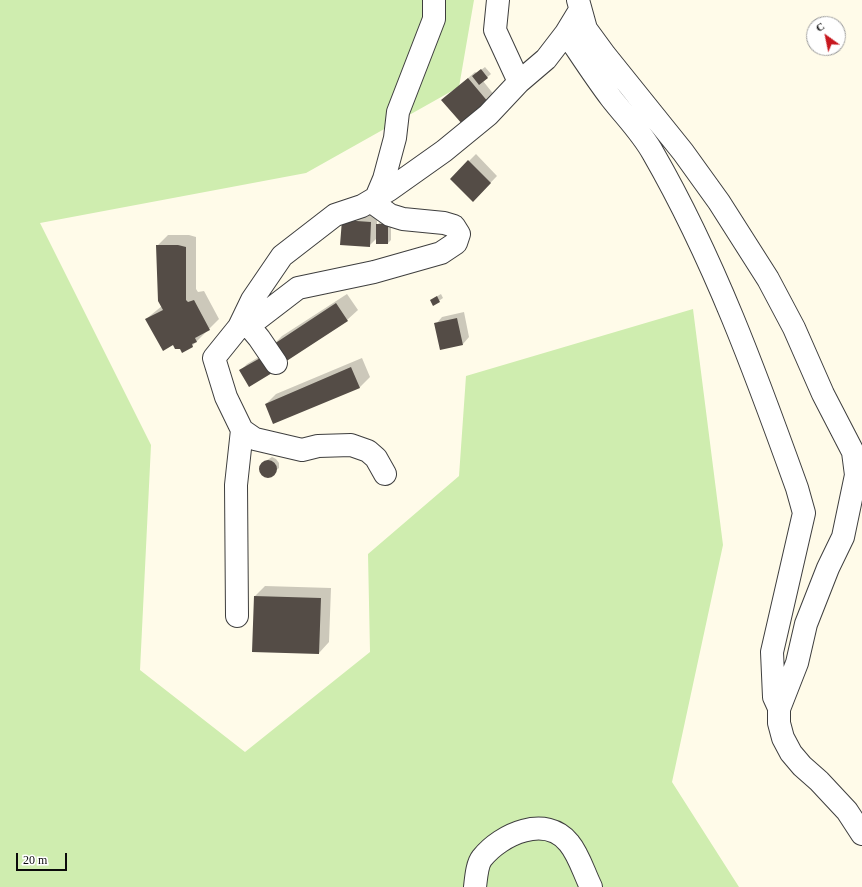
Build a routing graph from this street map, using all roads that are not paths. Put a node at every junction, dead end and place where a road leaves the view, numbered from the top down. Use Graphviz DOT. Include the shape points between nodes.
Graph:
graph roads {
  1 [pos="434,0"];
  2 [pos="498,0"];
  3 [pos="579,5"];
  4 [pos="566,33"];
  5 [pos="519,82"];
  6 [pos="376,198"];
  7 [pos="243,320"];
  8 [pos="276,363"];
  9 [pos="242,430"];
  10 [pos="385,474"];
  11 [pos="237,616"];
  12 [pos="779,709"];
  13 [pos="862,834"];
  14 [pos="475,887"];
  15 [pos="591,887"];
  1 -- 6 [label="street" via="434,19 398,112 395,138"];
  2 -- 5 [label="street" via="495,30"];
  3 -- 4 [label="street"];
  3 -- 12 [label="street" via="586,29 720,202 765,273 794,328 852,452 856,475 843,537 806,624 797,663"];
  4 -- 5 [label="street" via="546,59"];
  4 -- 12 [label="street" via="652,151 674,192 738,328 797,488 804,513 772,652 774,697"];
  5 -- 6 [label="street" via="488,115 461,137"];
  6 -- 7 [label="street" via="362,206 335,215 282,256 252,300"];
  6 -- 7 [label="street" via="376,206 390,216 454,226 459,234 456,243 441,253 374,272 298,288 255,321"];
  7 -- 8 [label="street"];
  7 -- 9 [label="street" via="214,358 226,397"];
  9 -- 10 [label="street" via="255,439 302,450 318,446 351,445 368,451 376,458"];
  9 -- 11 [label="street" via="236,485"];
  12 -- 13 [label="street" via="783,738 791,753 847,811"];
  14 -- 15 [label="street" via="481,859 503,839 522,830 552,830 569,843"];
}
